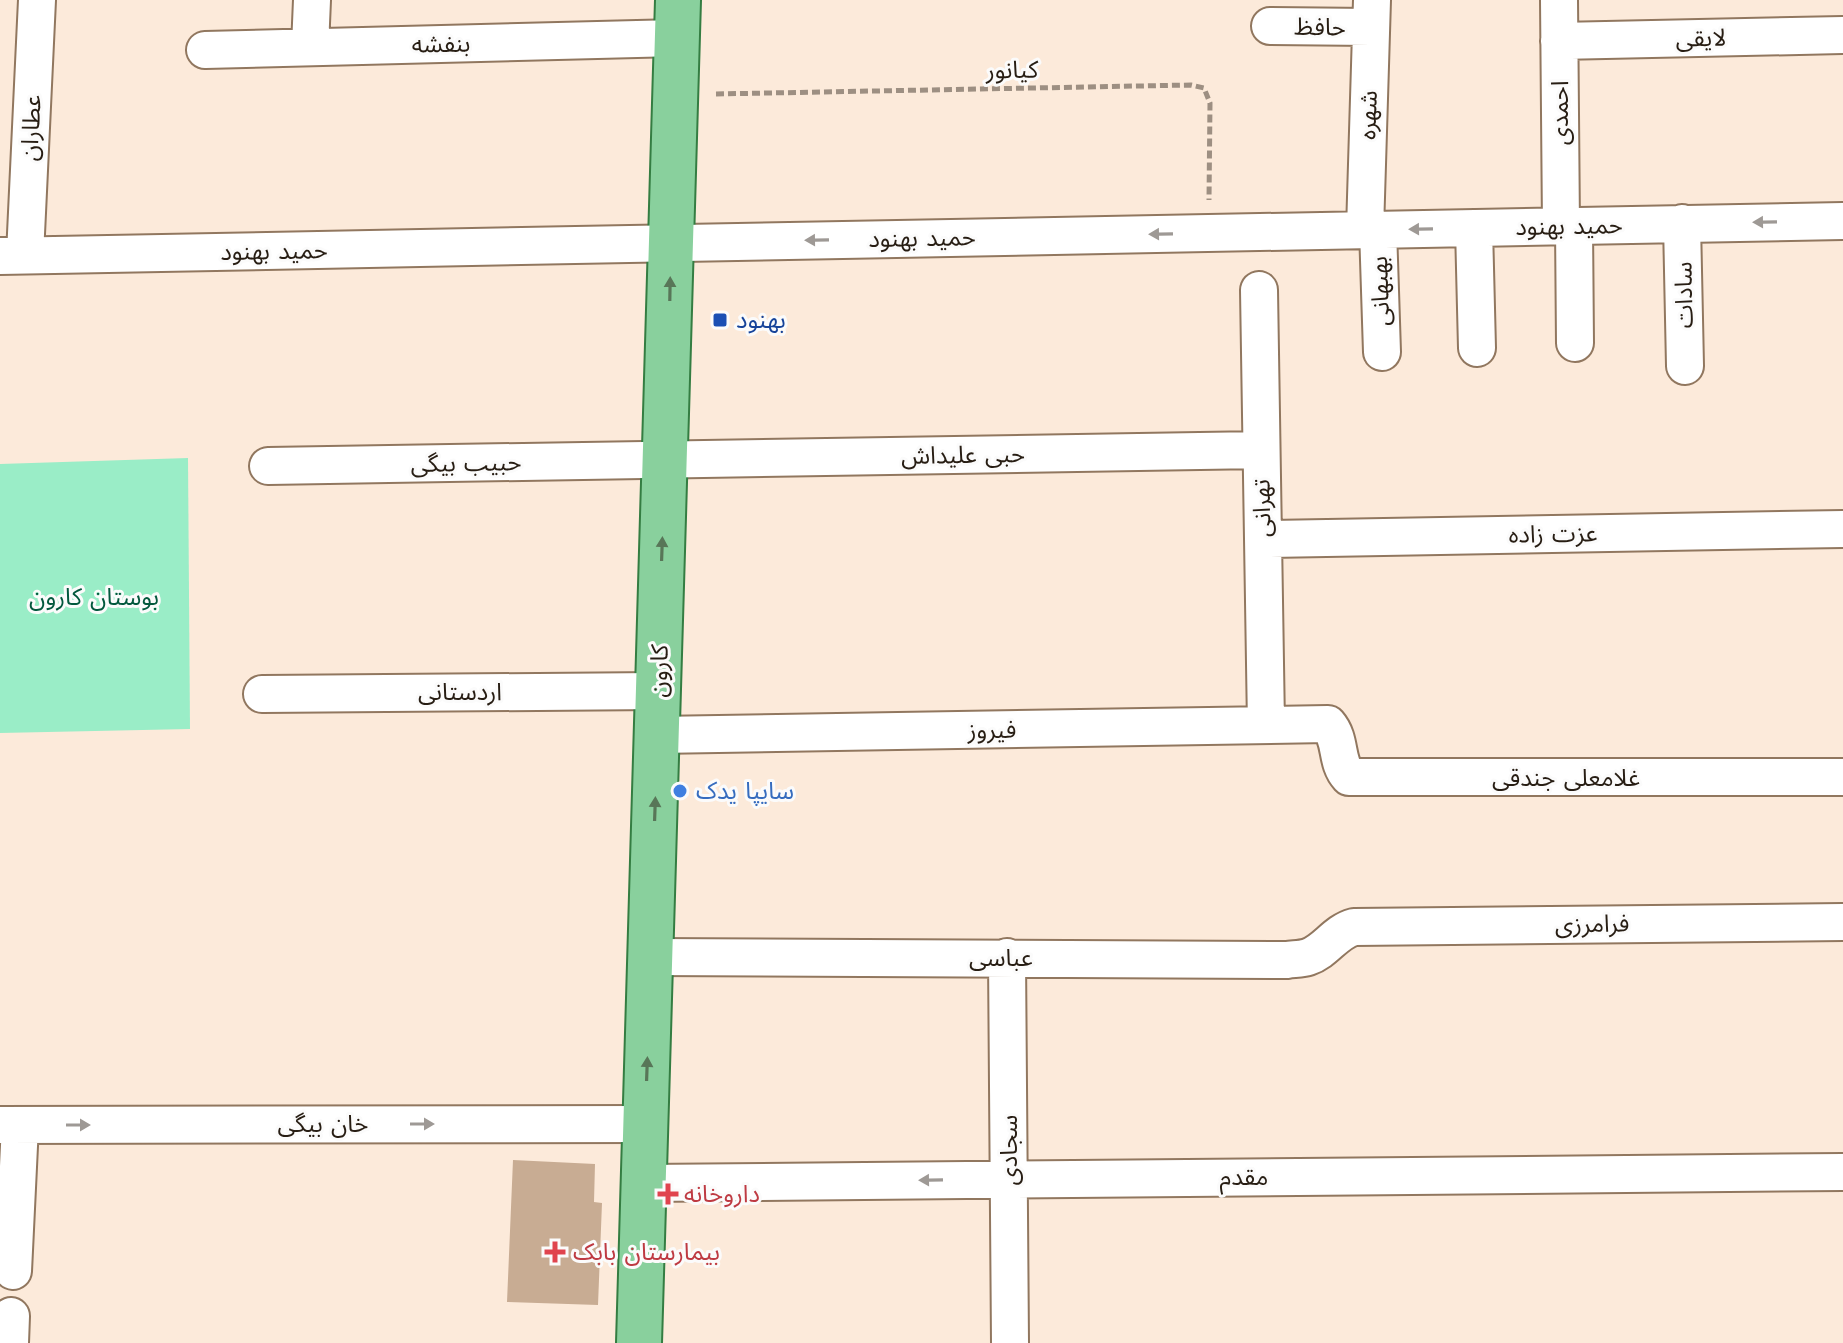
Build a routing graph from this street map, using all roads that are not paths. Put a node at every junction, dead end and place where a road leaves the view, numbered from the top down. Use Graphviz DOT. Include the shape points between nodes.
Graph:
graph roads {
  1 [pos="37,0"];
  2 [pos="312,0"];
  3 [pos="1559,0"];
  4 [pos="1371,14"];
  5 [pos="677,19"];
  6 [pos="1270,26"];
  7 [pos="1843,35"];
  8 [pos="1559,41"];
  9 [pos="310,47"];
  10 [pos="205,50"];
  11 [pos="1843,221"];
  12 [pos="1682,223"];
  13 [pos="1568,226"];
  14 [pos="1474,228"];
  15 [pos="1843,229"];
  16 [pos="1371,230"];
  17 [pos="671,243"];
  18 [pos="13,256"];
  19 [pos="1259,290"];
  20 [pos="1576,343"];
  21 [pos="1477,348"];
  22 [pos="1382,352"];
  23 [pos="1685,366"];
  24 [pos="1261,450"];
  25 [pos="665,460"];
  26 [pos="268,466"];
  27 [pos="1843,529"];
  28 [pos="1263,539"];
  29 [pos="658,691"];
  30 [pos="262,694"];
  31 [pos="1328,724"];
  32 [pos="1266,725"];
  33 [pos="657,735"];
  34 [pos="1843,777"];
  35 [pos="1843,922"];
  36 [pos="1342,930"];
  37 [pos="651,957"];
  38 [pos="1007,957"];
  39 [pos="646,1124"];
  40 [pos="10,1125"];
  41 [pos="1843,1172"];
  42 [pos="1009,1179"];
  43 [pos="644,1183"];
  44 [pos="13,1271"];
  45 [pos="639,1343"];
  46 [pos="1010,1343"];
  1 -- 18 [label="street, عطاران"];
  2 -- 9 [label="street"];
  3 -- 8 [label="street, احمدی"];
  4 -- 6 [label="street, حافظ"];
  4 -- 16 [label="street, شهره"];
  5 -- 9 [label="street, بنفشه"];
  5 -- 17 [label="main road, کارون"];
  7 -- 8 [label="street, لایقی"];
  8 -- 13 [label="street, احمدی"];
  9 -- 10 [label="street, بنفشه"];
  11 -- 12 [label="street, حمید بهنود, one-way"];
  11 -- 15 [label="street"];
  12 -- 13 [label="street, حمید بهنود"];
  12 -- 23 [label="street, سادات"];
  13 -- 14 [label="street, حمید بهنود"];
  13 -- 20 [label="street, احمدی"];
  14 -- 16 [label="street, حمید بهنود, one-way"];
  14 -- 21 [label="street"];
  16 -- 17 [label="street, حمید بهنود, one-way"];
  16 -- 22 [label="street, بهبهانی"];
  17 -- 18 [label="street, حمید بهنود"];
  25 -- 17 [label="main road, کارون, one-way"];
  19 -- 24 [label="street, تهرانی"];
  24 -- 25 [label="street, حبی علیداش"];
  24 -- 28 [label="street, تهرانی"];
  25 -- 26 [label="street, حبیب بیگی"];
  29 -- 25 [label="main road, کارون, one-way"];
  27 -- 28 [label="street, عزت زاده"];
  28 -- 32 [label="street, تهرانی"];
  29 -- 30 [label="street, اردستانی"];
  29 -- 33 [label="main road, کارون"];
  31 -- 32 [label="street, فیروز"];
  31 -- 34 [label="street, غلامعلی جندقی" via="1336,733 1341,769 1349,777"];
  32 -- 33 [label="street, فیروز"];
  37 -- 33 [label="main road, کارون, one-way"];
  35 -- 36 [label="street, فرامرزی"];
  36 -- 38 [label="street, عباسی" via="1308,957 1287,960"];
  37 -- 38 [label="street, عباسی"];
  39 -- 37 [label="main road, کارون, one-way"];
  38 -- 42 [label="street, سجادی"];
  40 -- 39 [label="street, خان بیگی, one-way"];
  39 -- 43 [label="main road, کارون"];
  40 -- 44 [label="street"];
  41 -- 42 [label="street, مقدم"];
  42 -- 43 [label="street, مقدم, one-way"];
  42 -- 46 [label="street, سجادی"];
  43 -- 45 [label="main road, کارون"];
}
